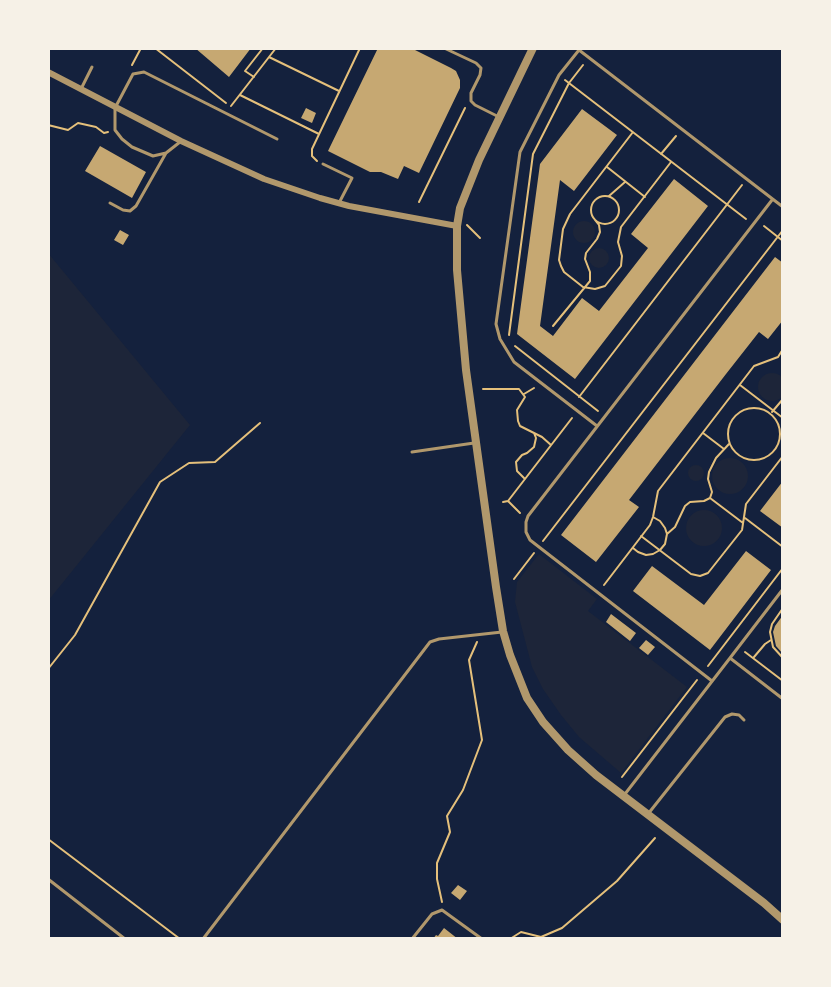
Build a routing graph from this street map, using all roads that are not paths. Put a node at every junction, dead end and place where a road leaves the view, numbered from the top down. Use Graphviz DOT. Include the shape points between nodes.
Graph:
graph roads {
  1 [pos="444,48"];
  2 [pos="533,48"];
  3 [pos="92,67"];
  4 [pos="48,72"];
  5 [pos="81,89"];
  6 [pos="115,108"];
  7 [pos="499,117"];
  8 [pos="278,139"];
  9 [pos="181,141"];
  10 [pos="166,153"];
  11 [pos="323,164"];
  12 [pos="772,199"];
  13 [pos="110,203"];
  14 [pos="339,203"];
  15 [pos="783,207"];
  16 [pos="457,226"];
  17 [pos="597,426"];
  18 [pos="476,442"];
  19 [pos="412,452"];
  20 [pos="783,589"];
  21 [pos="503,631"];
  22 [pos="730,658"];
  23 [pos="712,681"];
  24 [pos="783,699"];
  25 [pos="744,720"];
  26 [pos="623,796"];
  27 [pos="647,815"];
  28 [pos="48,879"];
  29 [pos="783,920"];
  30 [pos="125,939"];
  31 [pos="203,939"];
  32 [pos="412,939"];
  33 [pos="482,939"];
  1 -- 7 [label="lane" via="481,68 471,101"];
  2 -- 7 [label="street"];
  3 -- 5 [label="lane"];
  4 -- 5 [label="street"];
  5 -- 6 [label="street"];
  6 -- 8 [label="lane" via="131,77 144,72"];
  6 -- 9 [label="street"];
  6 -- 10 [label="lane" via="115,130 122,139 153,156"];
  7 -- 16 [label="street" via="468,187"];
  9 -- 10 [label="lane"];
  9 -- 14 [label="street" via="264,179"];
  10 -- 13 [label="lane" via="136,206 130,211"];
  11 -- 14 [label="lane" via="352,178"];
  12 -- 15 [label="lane"];
  12 -- 17 [label="lane"];
  12 -- 17 [label="lane" via="579,50 559,75 520,152 496,324 514,362"];
  14 -- 16 [label="street"];
  16 -- 18 [label="street" via="458,280"];
  17 -- 23 [label="lane" via="527,519 527,537"];
  18 -- 19 [label="lane"];
  18 -- 21 [label="street"];
  20 -- 22 [label="lane"];
  21 -- 26 [label="street" via="527,698 543,722 596,776"];
  21 -- 31 [label="lane" via="430,642"];
  22 -- 23 [label="lane"];
  22 -- 24 [label="lane"];
  23 -- 26 [label="lane"];
  25 -- 27 [label="lane" via="739,715 725,717"];
  26 -- 27 [label="street"];
  27 -- 29 [label="street"];
  28 -- 30 [label="lane"];
  32 -- 33 [label="lane" via="432,914 442,910"];
}
